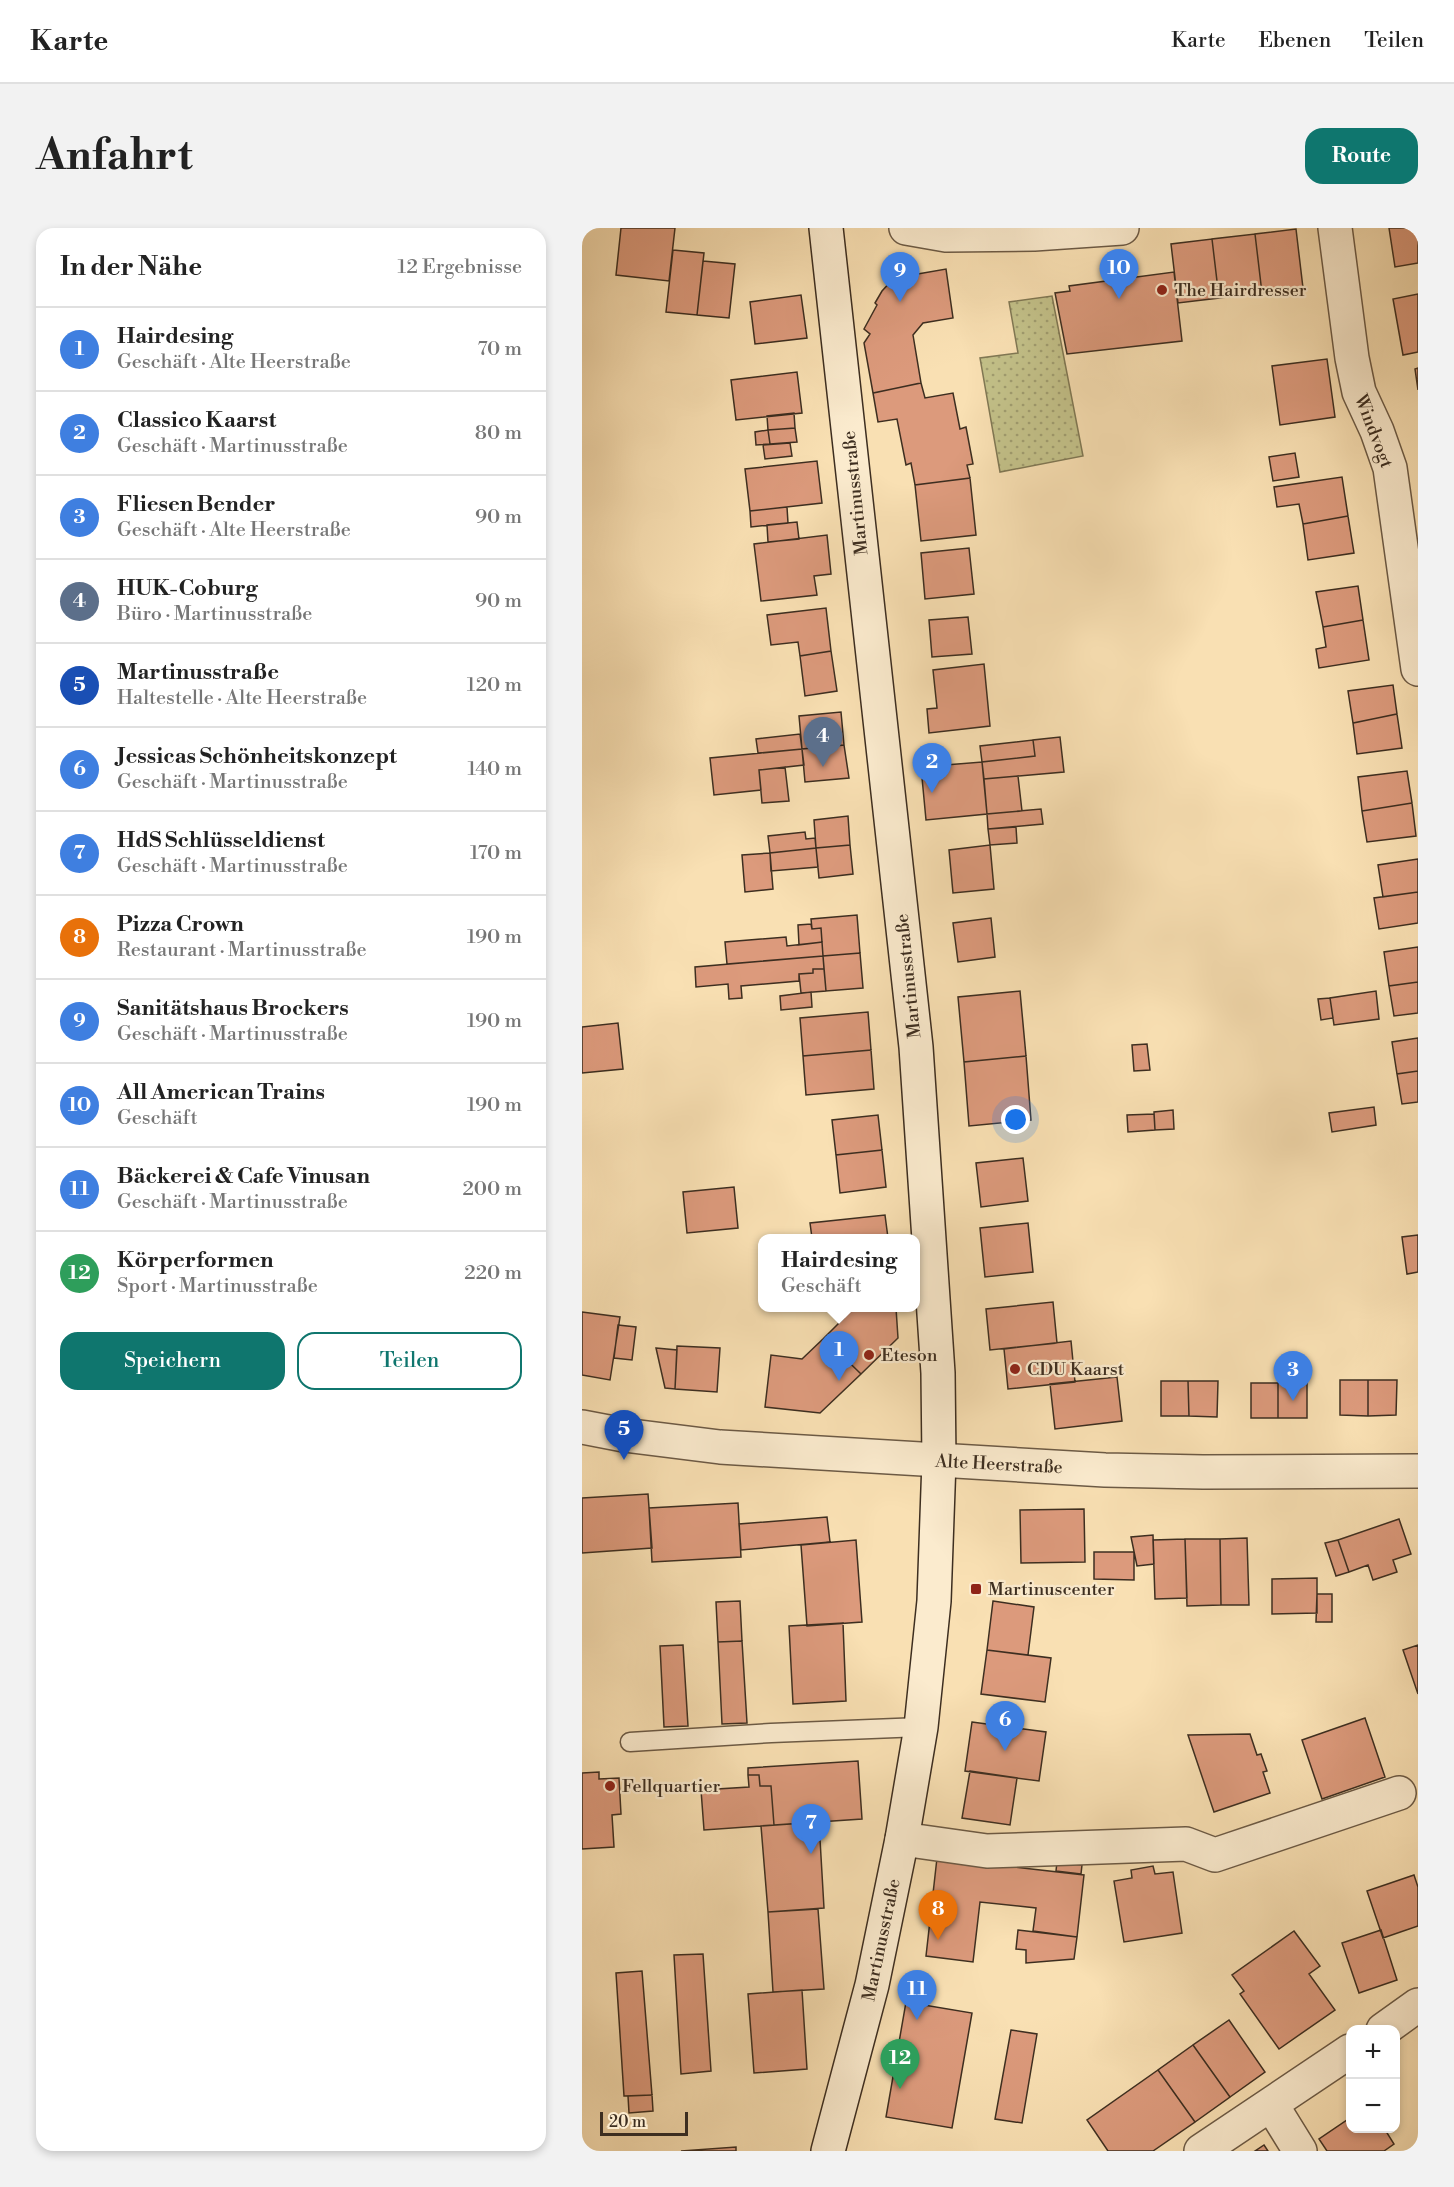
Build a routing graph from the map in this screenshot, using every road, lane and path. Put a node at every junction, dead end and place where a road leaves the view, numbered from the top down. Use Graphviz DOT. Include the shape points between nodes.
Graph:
graph roads {
  1 [pos="826,228"];
  2 [pos="906,228"];
  3 [pos="1122,228"];
  4 [pos="1335,228"];
  5 [pos="1418,669"];
  6 [pos="582,1427"];
  7 [pos="939,1461"];
  8 [pos="1418,1471"];
  9 [pos="921,1727"];
  10 [pos="630,1743"];
  11 [pos="1399,1793"];
  12 [pos="902,1839"];
  13 [pos="1418,2005"];
  14 [pos="1390,2025"];
  15 [pos="1346,2054"];
  16 [pos="1271,2103"];
  17 [pos="828,2151"];
  18 [pos="1201,2151"];
  19 [pos="1300,2151"];
  1 -- 7 [label="street, Martinusstraße" via="916,1047 938,1374"];
  2 -- 3 [label="street" via="946,235"];
  4 -- 5 [label="street, Windvogt" via="1359,392 1390,468"];
  6 -- 7 [label="street, Alte Heerstraße" via="720,1448"];
  7 -- 8 [label="street, Alte Heerstraße" via="1105,1470"];
  7 -- 9 [label="street, Martinusstraße" via="934,1601"];
  9 -- 10 [label="lane"];
  9 -- 12 [label="street, Martinusstraße"];
  11 -- 12 [label="street" via="1215,1855 1186,1844 987,1851"];
  12 -- 17 [label="street, Martinusstraße" via="872,1985"];
  13 -- 14 [label="street"];
  15 -- 16 [label="street"];
  16 -- 18 [label="street"];
  16 -- 19 [label="street"];
}
